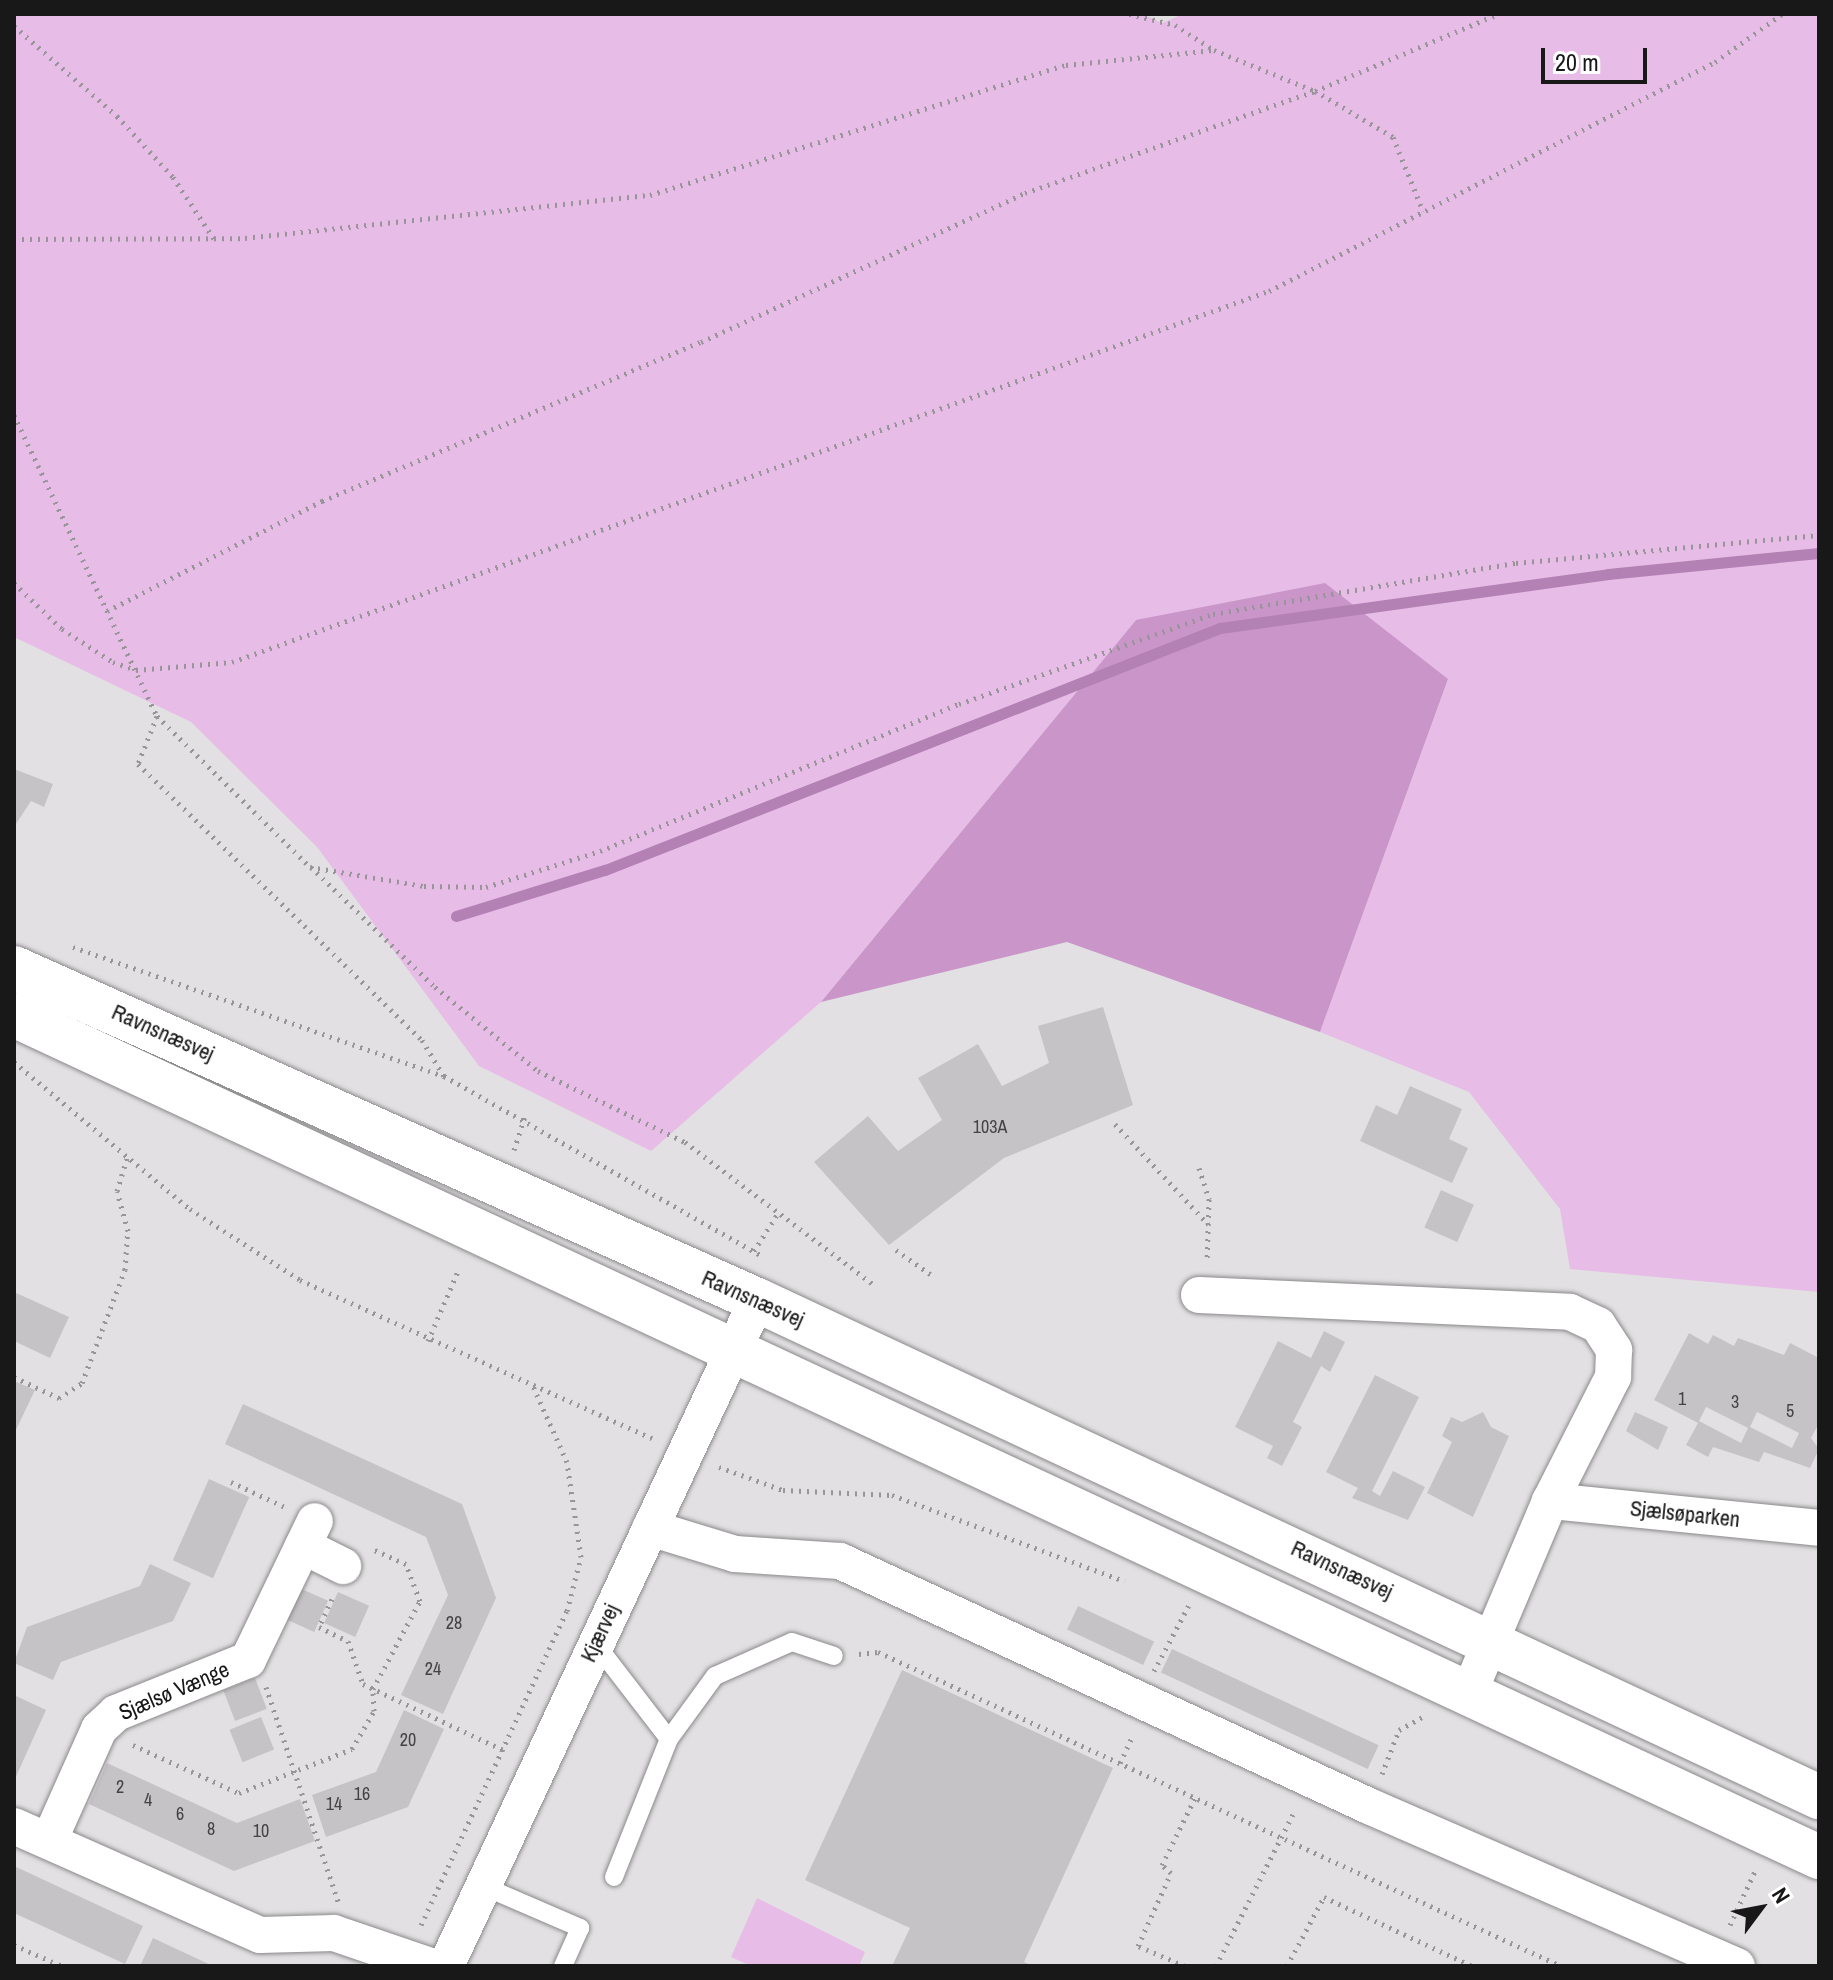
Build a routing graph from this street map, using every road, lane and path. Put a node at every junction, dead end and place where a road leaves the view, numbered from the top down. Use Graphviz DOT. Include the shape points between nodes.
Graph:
graph roads {
  1 [pos="1129,14"];
  2 [pos="1498,14"];
  3 [pos="1782,14"];
  4 [pos="14,26"];
  5 [pos="1214,50"];
  6 [pos="1315,91"];
  7 [pos="1423,211"];
  8 [pos="14,239"];
  9 [pos="214,239"];
  10 [pos="14,415"];
  11 [pos="1819,535"];
  12 [pos="14,583"];
  13 [pos="107,611"];
  14 [pos="136,670"];
  15 [pos="157,716"];
  16 [pos="310,867"];
  17 [pos="58,942"];
  18 [pos="14,968"];
  19 [pos="14,1015"];
  20 [pos="14,1062"];
  21 [pos="444,1076"];
  22 [pos="1115,1124"];
  23 [pos="128,1156"];
  24 [pos="511,1157"];
  25 [pos="1199,1168"];
  26 [pos="778,1213"];
  27 [pos="1208,1224"];
  28 [pos="896,1250"];
  29 [pos="754,1251"];
  30 [pos="458,1271"];
  31 [pos="933,1276"];
  32 [pos="874,1285"];
  33 [pos="1202,1295"];
  34 [pos="757,1300"];
  35 [pos="428,1341"];
  36 [pos="731,1352"];
  37 [pos="14,1377"];
  38 [pos="533,1385"];
  39 [pos="652,1438"];
  40 [pos="718,1467"];
  41 [pos="231,1482"];
  42 [pos="1550,1501"];
  43 [pos="650,1528"];
  44 [pos="1819,1528"];
  45 [pos="309,1534"];
  46 [pos="343,1566"];
  47 [pos="1130,1582"];
  48 [pos="1174,1599"];
  49 [pos="1189,1604"];
  50 [pos="1200,1608"];
  51 [pos="1490,1638"];
  52 [pos="595,1643"];
  53 [pos="834,1656"];
  54 [pos="248,1660"];
  55 [pos="373,1689"];
  56 [pos="1139,1700"];
  57 [pos="1450,1703"];
  58 [pos="99,1729"];
  59 [pos="669,1739"];
  60 [pos="503,1750"];
  61 [pos="296,1770"];
  62 [pos="1311,1779"];
  63 [pos="1819,1797"];
  64 [pos="1195,1798"];
  65 [pos="1371,1807"];
  66 [pos="14,1826"];
  67 [pos="1772,1835"];
  68 [pos="1282,1837"];
  69 [pos="49,1841"];
  70 [pos="1819,1857"];
  71 [pos="614,1877"];
  72 [pos="483,1886"];
  73 [pos="334,1933"];
  74 [pos="14,1945"];
  75 [pos="1726,1961"];
  76 [pos="413,1963"];
  77 [pos="62,1966"];
  78 [pos="446,1966"];
  79 [pos="563,1966"];
  80 [pos="1185,1966"];
  81 [pos="1216,1966"];
  82 [pos="1287,1966"];
  83 [pos="1472,1966"];
  84 [pos="1561,1966"];
  1 -- 5 [label="path" via="1175,25"];
  2 -- 6 [label="path"];
  3 -- 7 [label="path" via="1715,62"];
  4 -- 9 [label="path" via="117,116 173,177"];
  5 -- 6 [label="path"];
  5 -- 9 [label="path" via="1066,65 650,195"];
  6 -- 7 [label="path" via="1393,137"];
  6 -- 13 [label="path" via="1025,193 701,342 322,501"];
  7 -- 14 [label="path" via="1269,291 232,662"];
  8 -- 9 [label="path"];
  10 -- 13 [label="path"];
  11 -- 16 [label="path" via="1516,563 1213,614 959,704 600,851 486,887 424,886"];
  12 -- 14 [label="path" via="62,629"];
  13 -- 14 [label="path"];
  14 -- 15 [label="path"];
  15 -- 16 [label="path"];
  15 -- 21 [label="path" via="138,764 422,1040"];
  16 -- 26 [label="path" via="435,987 538,1071 673,1134"];
  17 -- 21 [label="path"];
  18 -- 34 [label="main road, Ravnsnæsvej"];
  19 -- 36 [label="main road, Ravnsnæsvej"];
  20 -- 23 [label="path"];
  21 -- 24 [label="path" via="525,1117"];
  22 -- 27 [label="path"];
  23 -- 35 [label="path" via="190,1209 300,1280"];
  23 -- 37 [label="path" via="117,1191 128,1231 125,1270 82,1383 59,1398"];
  25 -- 27 [label="path"];
  26 -- 29 [label="path"];
  26 -- 32 [label="path"];
  27 -- 33 [label="path"];
  28 -- 31 [label="path"];
  30 -- 35 [label="path"];
  33 -- 42 [label="street" via="1570,1312 1598,1325 1614,1350 1613,1377"];
  34 -- 36 [label="street, Kjærvej"];
  34 -- 51 [label="main road, Ravnsnæsvej"];
  35 -- 38 [label="path"];
  36 -- 43 [label="street, Kjærvej"];
  36 -- 57 [label="main road, Ravnsnæsvej"];
  38 -- 39 [label="path"];
  38 -- 60 [label="path" via="567,1462 581,1557 567,1611"];
  40 -- 47 [label="path" via="783,1490 892,1495"];
  41 -- 45 [label="path"];
  42 -- 44 [label="street, Sjælsøparken"];
  42 -- 51 [label="street"];
  43 -- 52 [label="street, Kjærvej"];
  43 -- 56 [label="street" via="735,1554 840,1561"];
  45 -- 46 [label="street"];
  45 -- 54 [label="street, Sjælsø Vænge"];
  45 -- 55 [label="path" via="406,1564 420,1601"];
  46 -- 55 [label="path" via="319,1627 348,1641 363,1684"];
  48 -- 49 [label="path"];
  49 -- 50 [label="path"];
  49 -- 56 [label="path"];
  51 -- 57 [label="street"];
  51 -- 63 [label="main road, Ravnsnæsvej"];
  52 -- 59 [label="lane"];
  52 -- 72 [label="street, Kjærvej"];
  53 -- 59 [label="lane" via="792,1642 715,1676"];
  53 -- 64 [label="path" via="878,1652"];
  54 -- 58 [label="street, Sjælsø Vænge" via="116,1713"];
  54 -- 61 [label="path" via="261,1676"];
  55 -- 60 [label="path"];
  55 -- 61 [label="path" via="374,1711 352,1749"];
  56 -- 62 [label="street"];
  57 -- 65 [label="path" via="1399,1730"];
  57 -- 67 [label="main road, Ravnsnæsvej"];
  58 -- 61 [label="path" via="239,1793"];
  58 -- 69 [label="street, Sjælsø Vænge"];
  59 -- 71 [label="lane"];
  60 -- 76 [label="path"];
  61 -- 73 [label="path" via="339,1892"];
  62 -- 65 [label="street"];
  62 -- 68 [label="path"];
  64 -- 68 [label="path"];
  64 -- 80 [label="path" via="1162,1865 1171,1873 1138,1946"];
  65 -- 75 [label="street"];
  66 -- 69 [label="street"];
  67 -- 70 [label="main road, Ravnsnæsvej"];
  67 -- 75 [label="path"];
  68 -- 81 [label="path"];
  68 -- 84 [label="path"];
  69 -- 73 [label="street" via="260,1935"];
  72 -- 78 [label="street, Kjærvej"];
  72 -- 79 [label="lane" via="580,1928"];
  73 -- 76 [label="street"];
  74 -- 77 [label="path"];
  82 -- 83 [label="path" via="1324,1897"];
}
